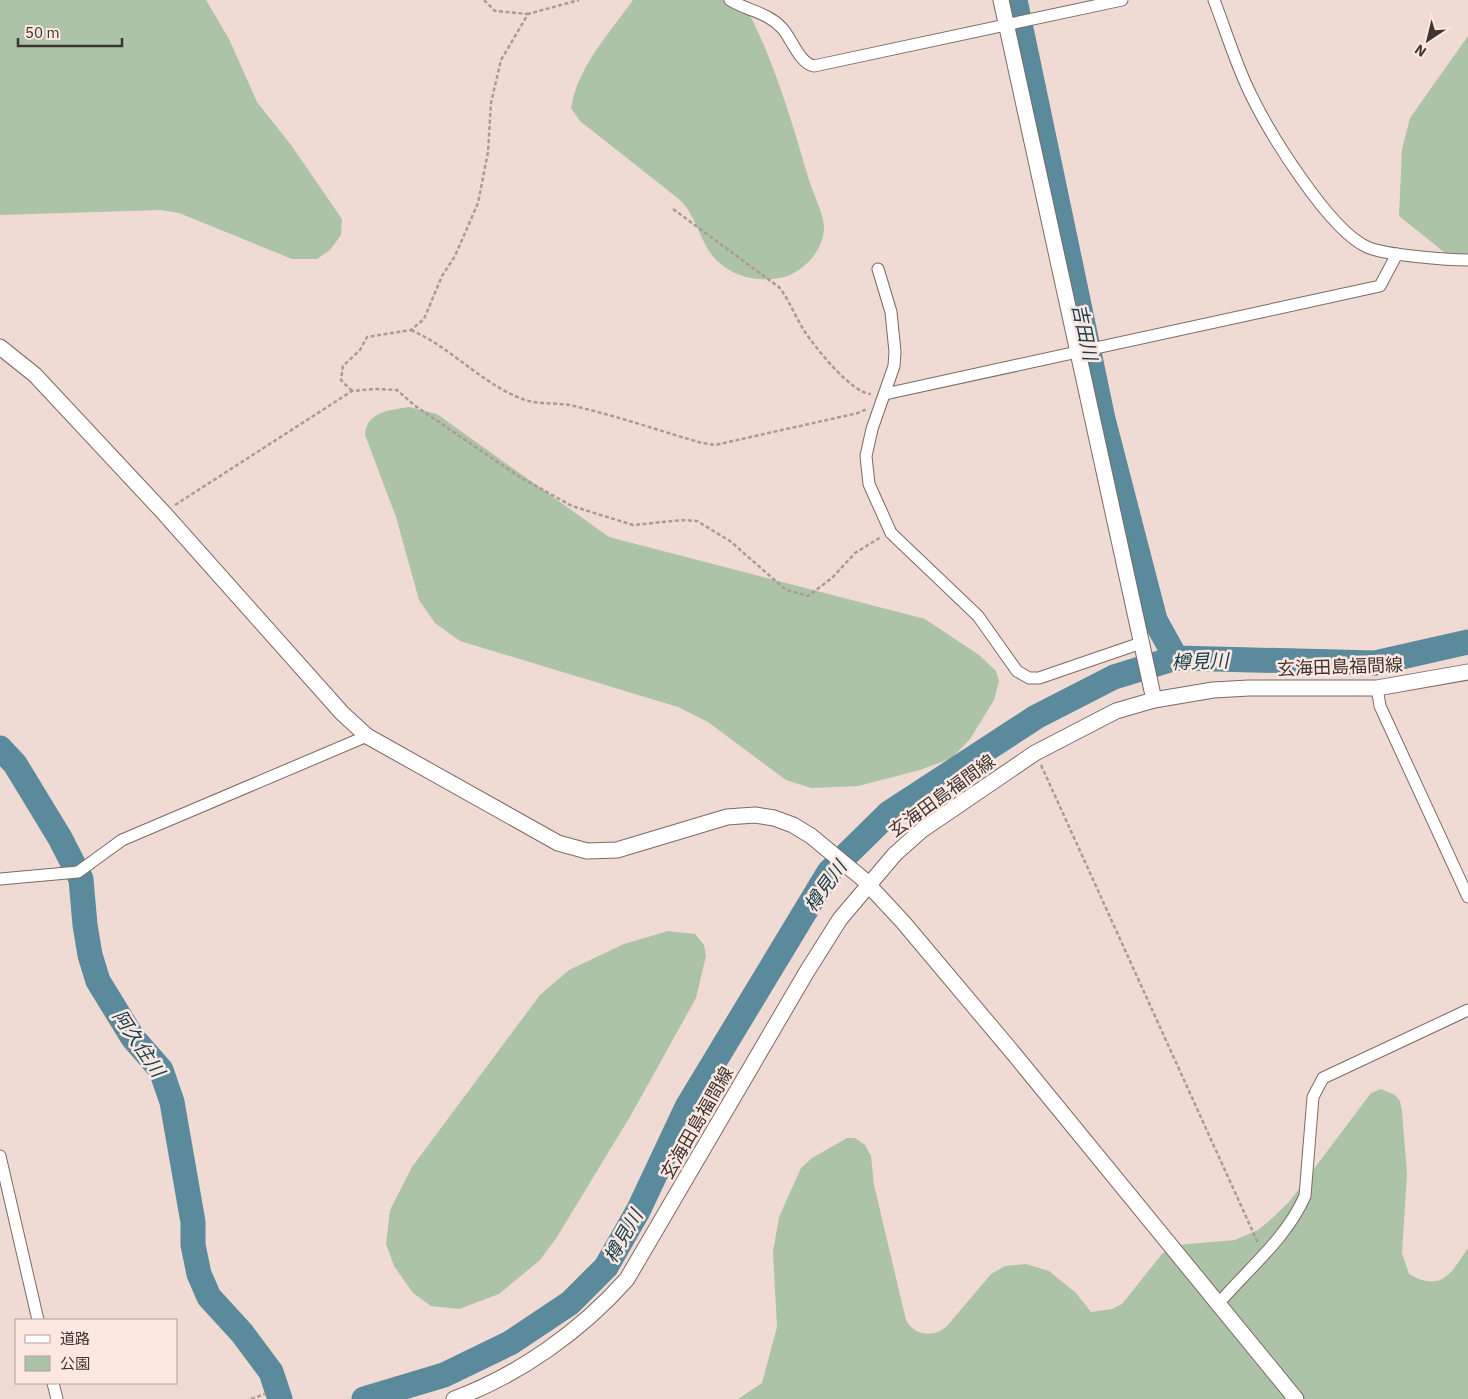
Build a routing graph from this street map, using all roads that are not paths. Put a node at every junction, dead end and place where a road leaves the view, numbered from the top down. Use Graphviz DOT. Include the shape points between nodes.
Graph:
graph roads {
  1 [pos="730,0"];
  2 [pos="1001,0"];
  3 [pos="1122,0"];
  4 [pos="1214,0"];
  5 [pos="1006,25"];
  6 [pos="1397,254"];
  7 [pos="1468,260"];
  8 [pos="878,269"];
  9 [pos="0,347"];
  10 [pos="1078,353"];
  11 [pos="885,394"];
  12 [pos="1142,647"];
  13 [pos="1468,672"];
  14 [pos="1377,688"];
  15 [pos="1153,695"];
  16 [pos="367,736"];
  17 [pos="0,879"];
  18 [pos="865,882"];
  19 [pos="1468,897"];
  20 [pos="1468,1010"];
  21 [pos="0,1156"];
  22 [pos="1218,1304"];
  23 [pos="38,1319"];
  24 [pos="53,1384"];
  25 [pos="57,1399"];
  26 [pos="454,1399"];
  27 [pos="1296,1399"];
  1 -- 5 [label="street" via="773,19 803,60 814,66"];
  2 -- 5 [label="street"];
  3 -- 5 [label="street"];
  4 -- 6 [label="street" via="1251,95 1319,203 1339,227 1367,248"];
  5 -- 10 [label="street"];
  6 -- 7 [label="street"];
  6 -- 10 [label="street" via="1380,286"];
  8 -- 11 [label="street" via="894,333 894,366"];
  9 -- 16 [label="street" via="35,375 163,512 342,713"];
  10 -- 11 [label="street"];
  10 -- 12 [label="street"];
  11 -- 12 [label="street" via="866,456 869,484 890,533 978,616 1018,671 1028,678 1039,678"];
  12 -- 15 [label="street"];
  13 -- 14 [label="street, 玄海田島福間線"];
  14 -- 15 [label="street, 玄海田島福間線" via="1249,688"];
  14 -- 19 [label="street" via="1380,706"];
  15 -- 18 [label="street, 玄海田島福間線" via="1035,753 922,830"];
  16 -- 17 [label="street" via="122,840 78,872"];
  16 -- 18 [label="street" via="533,831 572,848 602,852 617,850 727,817 755,815 793,825"];
  18 -- 22 [label="street" via="903,922 1014,1054"];
  18 -- 26 [label="street, 玄海田島福間線" via="806,973 627,1279 590,1316 545,1350 476,1391"];
  20 -- 22 [label="street" via="1323,1078 1313,1097 1305,1196 1284,1232"];
  21 -- 23 [label="street"];
  22 -- 27 [label="street"];
  24 -- 25 [label="street"];
}
